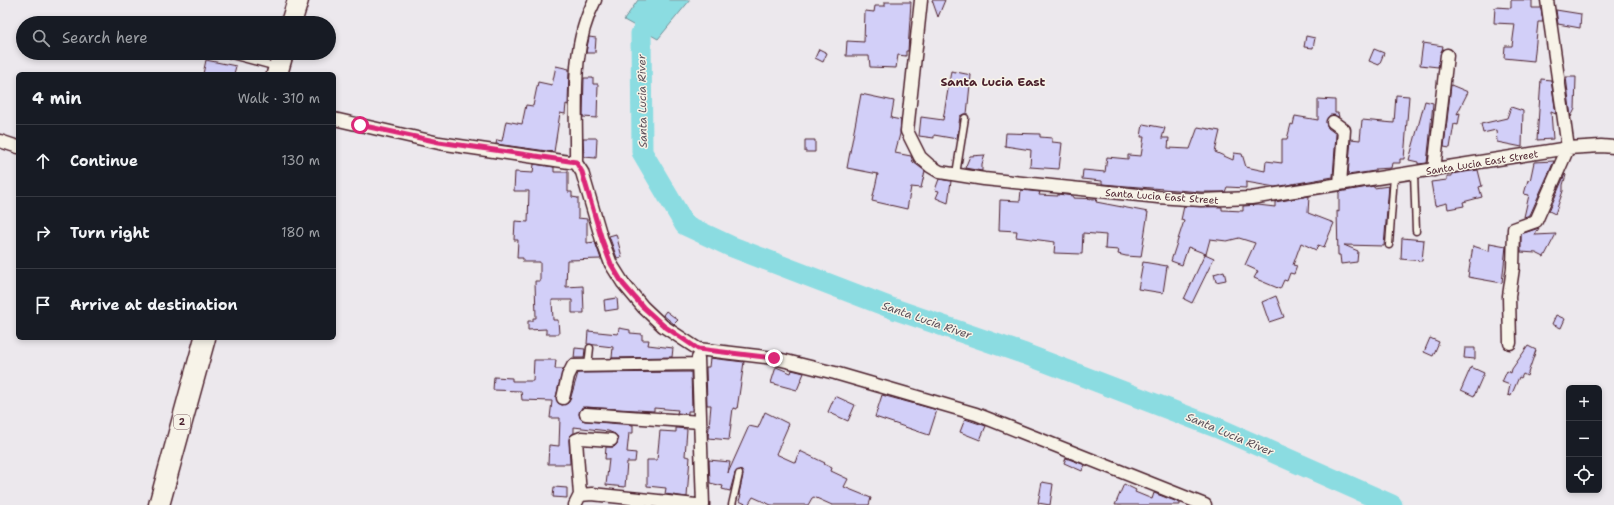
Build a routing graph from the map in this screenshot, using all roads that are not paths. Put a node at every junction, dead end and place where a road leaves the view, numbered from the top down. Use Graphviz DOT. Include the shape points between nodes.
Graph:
graph roads {
  1 [pos="298,0"];
  2 [pos="595,0"];
  3 [pos="921,0"];
  4 [pos="1547,0"];
  5 [pos="293,16"];
  6 [pos="1447,55"];
  7 [pos="256,60"];
  8 [pos="279,65"];
  9 [pos="965,118"];
  10 [pos="336,119"];
  11 [pos="1333,122"];
  12 [pos="0,141"];
  13 [pos="16,146"];
  14 [pos="1614,147"];
  15 [pos="1568,148"];
  16 [pos="576,162"];
  17 [pos="1434,170"];
  18 [pos="1414,173"];
  19 [pos="956,174"];
  20 [pos="1394,176"];
  21 [pos="1340,184"];
  22 [pos="1416,230"];
  23 [pos="1388,245"];
  24 [pos="204,340"];
  25 [pos="1510,343"];
  26 [pos="590,348"];
  27 [pos="698,349"];
  28 [pos="698,364"];
  29 [pos="588,366"];
  30 [pos="563,398"];
  31 [pos="586,414"];
  32 [pos="700,422"];
  33 [pos="611,440"];
  34 [pos="739,474"];
  35 [pos="578,500"];
  36 [pos="656,503"];
  37 [pos="159,505"];
  38 [pos="696,505"];
  39 [pos="703,505"];
  40 [pos="732,505"];
  41 [pos="1205,505"];
  1 -- 5 [label="highway"];
  2 -- 16 [label="street" via="586,22 579,52"];
  3 -- 19 [label="street, Santa Lucia East Street" via="907,130 920,157 930,166 940,172"];
  4 -- 15 [label="street"];
  6 -- 17 [label="street"];
  7 -- 8 [label="lane"];
  9 -- 19 [label="lane"];
  10 -- 16 [label="street" via="439,142"];
  11 -- 21 [label="street" via="1344,130"];
  12 -- 13 [label="street"];
  14 -- 15 [label="street, Santa Lucia East Street"];
  15 -- 17 [label="street, Santa Lucia East Street"];
  15 -- 25 [label="street" via="1536,221 1514,230 1513,268 1508,296"];
  16 -- 27 [label="street" via="582,172 602,240 619,277 643,307 664,326"];
  17 -- 18 [label="street, Santa Lucia East Street"];
  18 -- 20 [label="street, Santa Lucia East Street"];
  18 -- 22 [label="lane"];
  19 -- 21 [label="street, Santa Lucia East Street" via="1158,198 1201,200 1251,198"];
  20 -- 21 [label="street, Santa Lucia East Street"];
  20 -- 23 [label="lane"];
  24 -- 37 [label="highway, 2"];
  26 -- 29 [label="lane"];
  27 -- 28 [label="street"];
  27 -- 41 [label="street" via="774,358 976,414"];
  28 -- 29 [label="street"];
  28 -- 32 [label="street"];
  29 -- 30 [label="street" via="571,368"];
  31 -- 32 [label="street"];
  32 -- 39 [label="street"];
  33 -- 35 [label="street" via="576,440"];
  34 -- 40 [label="lane"];
  35 -- 36 [label="street" via="592,494"];
  36 -- 38 [label="street"];
}
